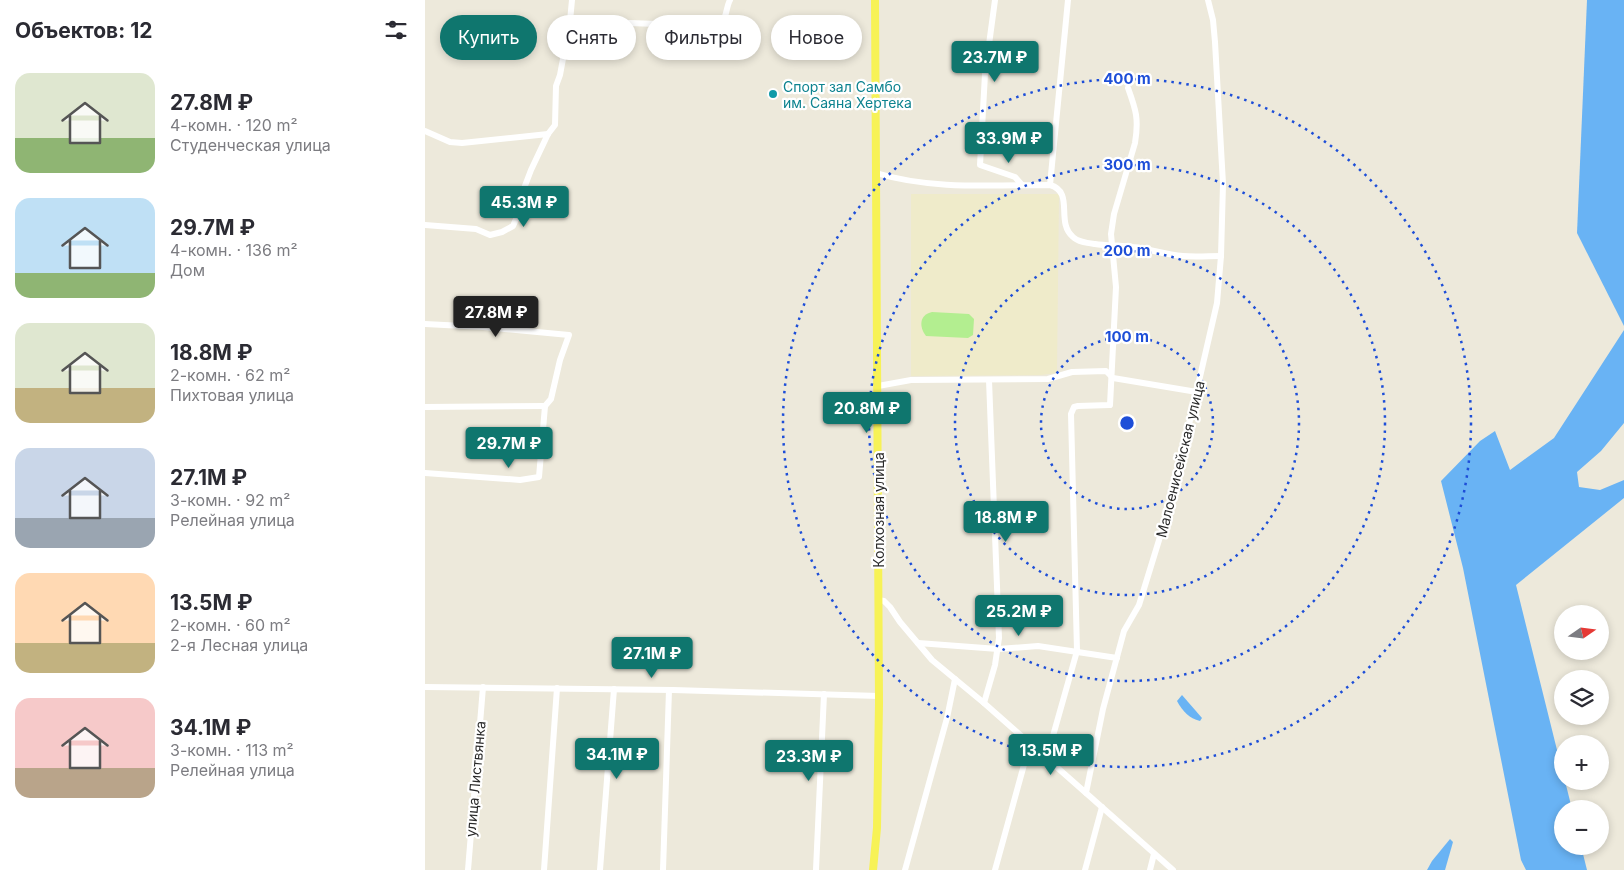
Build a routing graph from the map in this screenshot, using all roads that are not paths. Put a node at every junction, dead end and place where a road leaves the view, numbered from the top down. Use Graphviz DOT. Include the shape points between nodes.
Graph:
graph roads {
  1 [pos="572,0"];
  2 [pos="730,0"];
  3 [pos="875,0"];
  4 [pos="995,0"];
  5 [pos="1069,0"];
  6 [pos="1208,0"];
  7 [pos="570,15"];
  8 [pos="636,23"];
  9 [pos="563,60"];
  10 [pos="1128,88"];
  11 [pos="425,131"];
  12 [pos="547,134"];
  13 [pos="877,173"];
  14 [pos="1022,185"];
  15 [pos="1050,185"];
  16 [pos="425,225"];
  17 [pos="1111,246"];
  18 [pos="1221,256"];
  19 [pos="425,324"];
  20 [pos="1113,378"];
  21 [pos="989,380"];
  22 [pos="877,386"];
  23 [pos="1197,392"];
  24 [pos="545,406"];
  25 [pos="425,407"];
  26 [pos="425,473"];
  27 [pos="878,600"];
  28 [pos="918,643"];
  29 [pos="998,649"];
  30 [pos="1077,651"];
  31 [pos="1117,658"];
  32 [pos="955,680"];
  33 [pos="425,687"];
  34 [pos="483,687"];
  35 [pos="557,688"];
  36 [pos="614,689"];
  37 [pos="669,690"];
  38 [pos="824,694"];
  39 [pos="879,696"];
  40 [pos="984,703"];
  41 [pos="1030,743"];
  42 [pos="1047,758"];
  43 [pos="1085,792"];
  44 [pos="1102,807"];
  45 [pos="1154,854"];
  46 [pos="468,870"];
  47 [pos="543,870"];
  48 [pos="600,870"];
  49 [pos="663,870"];
  50 [pos="816,870"];
  51 [pos="873,870"];
  52 [pos="905,870"];
  53 [pos="995,870"];
  54 [pos="1085,870"];
  55 [pos="1150,870"];
  56 [pos="1173,870"];
  1 -- 7 [label="street"];
  2 -- 8 [label="street" via="725,19 715,26"];
  3 -- 13 [label="main road, Колхозная улица"];
  4 -- 14 [label="street" via="985,74 979,165 1015,176"];
  5 -- 15 [label="street"];
  6 -- 18 [label="street, Малоенисейская улица" via="1215,42 1223,184"];
  9 -- 12 [label="street" via="556,86 555,124"];
  10 -- 17 [label="street" via="1136,110 1137,131 1114,214"];
  11 -- 12 [label="street" via="450,142 463,143"];
  12 -- 16 [label="street" via="523,191 513,226 491,234 476,229"];
  13 -- 14 [label="street" via="898,180 937,184"];
  13 -- 22 [label="main road, Колхозная улица"];
  14 -- 15 [label="street"];
  15 -- 17 [label="street" via="1063,195 1065,224 1070,235 1084,242"];
  17 -- 18 [label="street" via="1182,256"];
  17 -- 20 [label="street" via="1116,287"];
  18 -- 23 [label="street, Малоенисейская улица" via="1217,303"];
  19 -- 24 [label="street" via="569,335 551,399"];
  20 -- 21 [label="street" via="1106,371 1090,371 1072,372 1047,380"];
  20 -- 23 [label="street"];
  20 -- 30 [label="street" via="1110,405 1078,406 1071,414"];
  21 -- 22 [label="street" via="911,380"];
  21 -- 29 [label="street"];
  22 -- 27 [label="main road, Колхозная улица"];
  23 -- 31 [label="street, Малоенисейская улица" via="1172,498 1139,605 1124,631"];
  24 -- 25 [label="street"];
  24 -- 26 [label="street" via="539,477 520,480"];
  27 -- 28 [label="street" via="890,607"];
  27 -- 39 [label="main road, Колхозная улица"];
  28 -- 29 [label="street"];
  28 -- 32 [label="street"];
  29 -- 30 [label="street" via="1038,646"];
  29 -- 40 [label="street"];
  30 -- 31 [label="street"];
  30 -- 42 [label="street"];
  31 -- 43 [label="street, Малоенисейская улица"];
  32 -- 40 [label="street"];
  32 -- 52 [label="street"];
  33 -- 34 [label="street"];
  34 -- 35 [label="street"];
  34 -- 46 [label="street, улица Листвянка"];
  35 -- 36 [label="street"];
  35 -- 47 [label="street"];
  36 -- 37 [label="street"];
  36 -- 48 [label="street"];
  37 -- 38 [label="street"];
  37 -- 49 [label="street"];
  38 -- 39 [label="street"];
  38 -- 50 [label="street"];
  39 -- 51 [label="main road, Колхозная улица" via="877,828"];
  40 -- 41 [label="street"];
  41 -- 42 [label="street"];
  41 -- 53 [label="street"];
  42 -- 43 [label="street"];
  43 -- 44 [label="street"];
  44 -- 45 [label="street"];
  44 -- 54 [label="street"];
  45 -- 55 [label="street"];
  45 -- 56 [label="street"];
}
